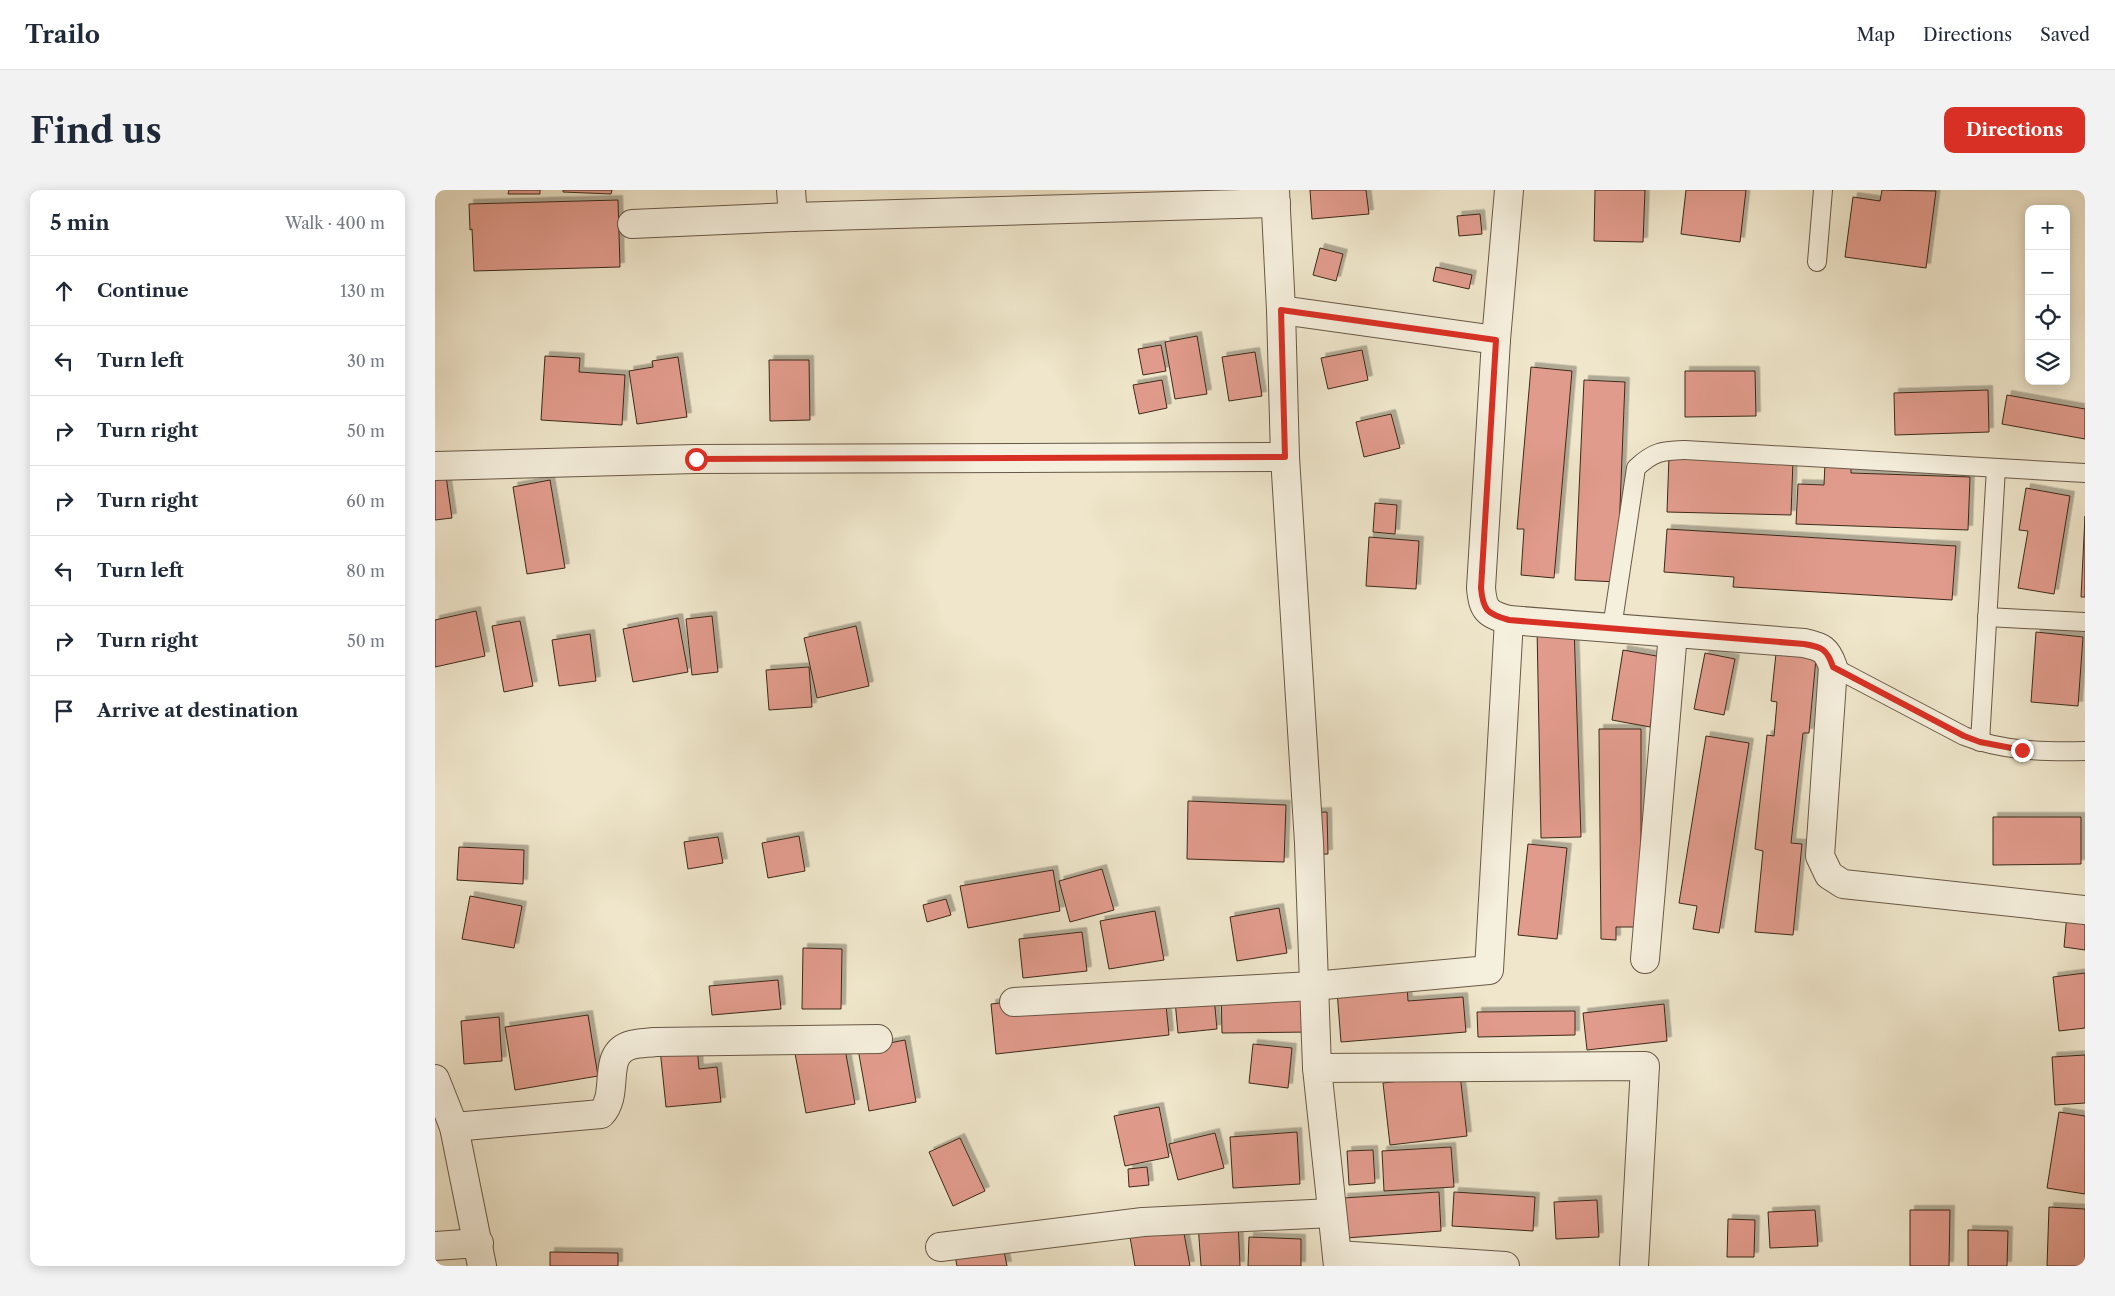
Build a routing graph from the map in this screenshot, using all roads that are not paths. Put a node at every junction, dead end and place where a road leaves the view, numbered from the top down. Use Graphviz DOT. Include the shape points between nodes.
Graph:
graph roads {
  1 [pos="1509,190"];
  2 [pos="1823,190"];
  3 [pos="1276,197"];
  4 [pos="792,203"];
  5 [pos="632,224"];
  6 [pos="1817,262"];
  7 [pos="1281,310"];
  8 [pos="1496,340"];
  9 [pos="1285,457"];
  10 [pos="435,466"];
  11 [pos="1996,468"];
  12 [pos="2085,473"];
  13 [pos="1987,617"];
  14 [pos="1509,620"];
  15 [pos="2085,622"];
  16 [pos="1612,628"];
  17 [pos="1673,633"];
  18 [pos="1833,667"];
  19 [pos="1980,742"];
  20 [pos="2085,751"];
  21 [pos="2085,910"];
  22 [pos="1645,959"];
  23 [pos="1313,986"];
  24 [pos="1014,1002"];
  25 [pos="878,1039"];
  26 [pos="1317,1068"];
  27 [pos="435,1079"];
  28 [pos="454,1127"];
  29 [pos="1332,1213"];
  30 [pos="435,1246"];
  31 [pos="940,1247"];
  32 [pos="480,1255"];
  33 [pos="1338,1261"];
  34 [pos="1505,1266"];
  35 [pos="1634,1266"];
  1 -- 8 [label="street"];
  2 -- 6 [label="lane"];
  3 -- 4 [label="street"];
  3 -- 7 [label="street"];
  4 -- 5 [label="street"];
  7 -- 8 [label="street"];
  7 -- 9 [label="street"];
  8 -- 14 [label="street" via="1481,588 1486,610"];
  9 -- 10 [label="street" via="696,459"];
  9 -- 23 [label="street" via="1309,843"];
  11 -- 12 [label="lane"];
  11 -- 13 [label="lane"];
  11 -- 16 [label="lane" via="1685,450 1649,456 1636,468"];
  13 -- 15 [label="lane"];
  13 -- 19 [label="lane"];
  14 -- 16 [label="street"];
  14 -- 23 [label="street" via="1489,970"];
  16 -- 17 [label="street"];
  17 -- 18 [label="street" via="1820,647 1829,654"];
  17 -- 22 [label="street"];
  18 -- 19 [label="lane"];
  18 -- 21 [label="street" via="1820,856 1829,875 1843,884"];
  19 -- 20 [label="lane" via="2022,750"];
  23 -- 24 [label="street"];
  23 -- 26 [label="street"];
  25 -- 28 [label="street" via="630,1045 619,1051 614,1059 609,1106 601,1114"];
  26 -- 29 [label="street"];
  26 -- 35 [label="street" via="1645,1066"];
  27 -- 28 [label="street"];
  28 -- 32 [label="street"];
  29 -- 31 [label="street" via="1143,1222"];
  29 -- 33 [label="street"];
  30 -- 32 [label="street"];
  33 -- 34 [label="street"];
}
